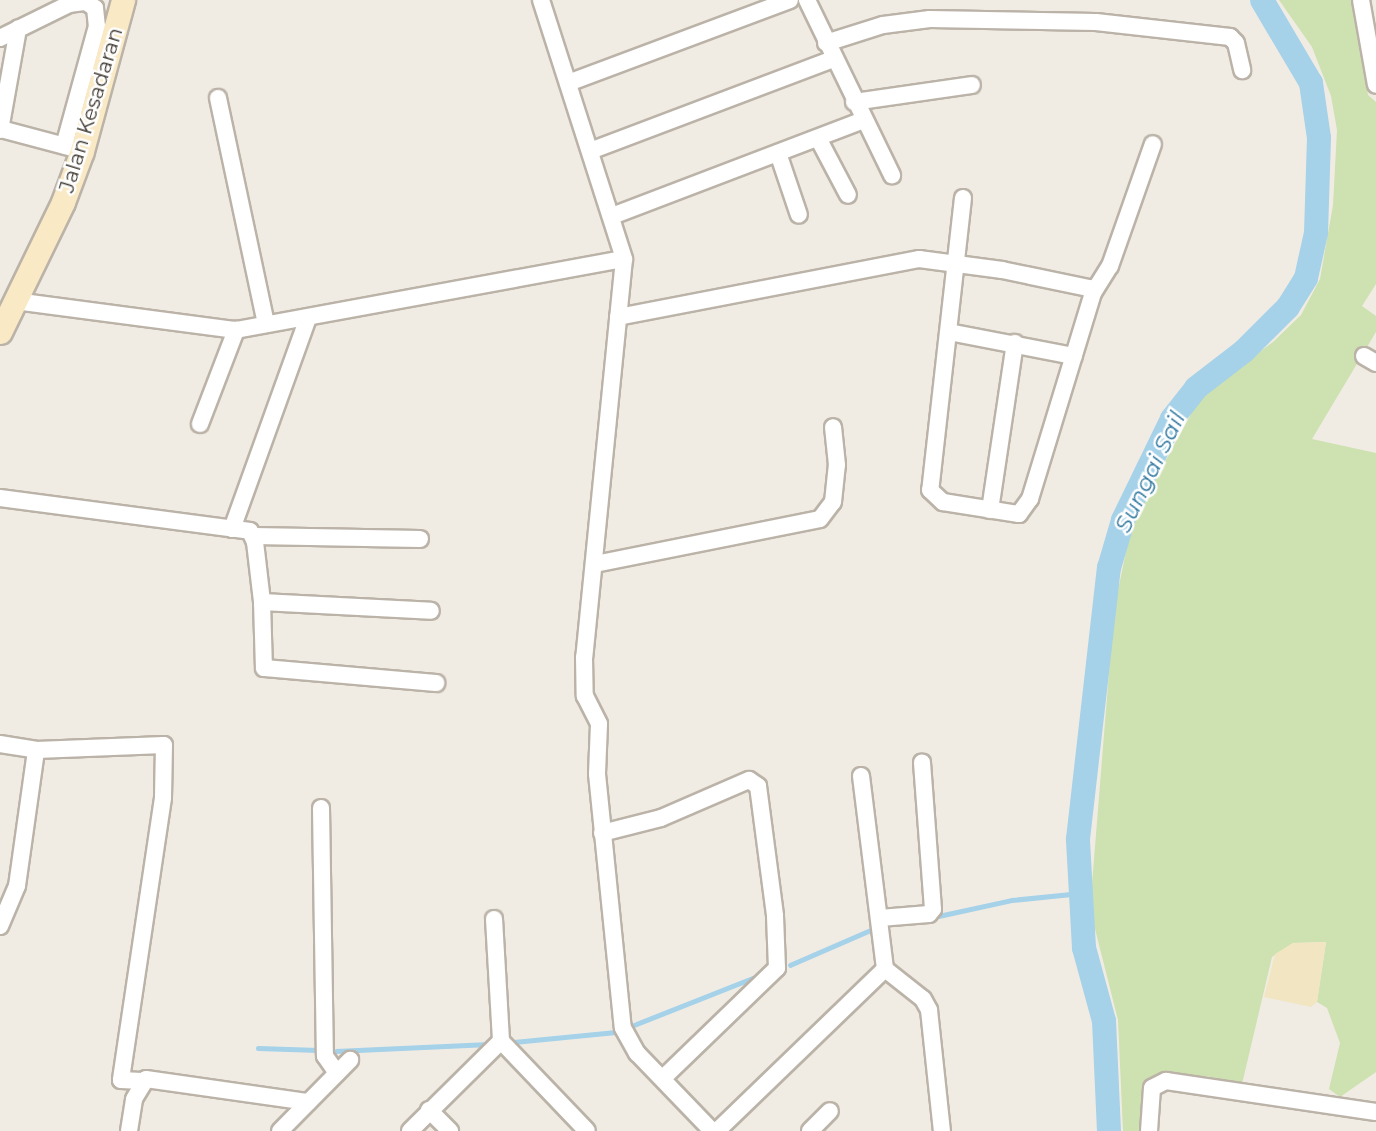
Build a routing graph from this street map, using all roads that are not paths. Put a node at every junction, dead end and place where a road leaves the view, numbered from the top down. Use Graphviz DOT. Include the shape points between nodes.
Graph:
graph roads {
  1 [pos="123,0"];
  2 [pos="541,0"];
  3 [pos="789,0"];
  4 [pos="807,0"];
  5 [pos="1360,4"];
  6 [pos="1376,16"];
  7 [pos="18,29"];
  8 [pos="0,38"];
  9 [pos="826,43"];
  10 [pos="833,59"];
  11 [pos="1242,69"];
  12 [pos="568,83"];
  13 [pos="972,85"];
  14 [pos="1376,85"];
  15 [pos="218,98"];
  16 [pos="855,102"];
  17 [pos="864,120"];
  18 [pos="0,130"];
  19 [pos="818,138"];
  20 [pos="1153,144"];
  21 [pos="73,148"];
  22 [pos="590,151"];
  23 [pos="778,153"];
  24 [pos="892,175"];
  25 [pos="848,195"];
  26 [pos="963,198"];
  27 [pos="799,215"];
  28 [pos="612,216"];
  29 [pos="624,258"];
  30 [pos="958,264"];
  31 [pos="1093,293"];
  32 [pos="15,301"];
  33 [pos="618,317"];
  34 [pos="308,318"];
  35 [pos="266,324"];
  36 [pos="236,330"];
  37 [pos="0,332"];
  38 [pos="949,332"];
  39 [pos="1015,343"];
  40 [pos="1074,356"];
  41 [pos="200,424"];
  42 [pos="833,427"];
  43 [pos="0,498"];
  44 [pos="990,510"];
  45 [pos="232,529"];
  46 [pos="254,536"];
  47 [pos="420,538"];
  48 [pos="595,564"];
  49 [pos="262,603"];
  50 [pos="431,611"];
  51 [pos="436,683"];
  52 [pos="0,744"];
  53 [pos="36,750"];
  54 [pos="922,762"];
  55 [pos="861,776"];
  56 [pos="321,808"];
  57 [pos="602,833"];
  58 [pos="880,918"];
  59 [pos="494,919"];
  60 [pos="0,926"];
  61 [pos="885,969"];
  62 [pos="501,1041"];
  63 [pos="350,1060"];
  64 [pos="337,1073"];
  65 [pos="663,1078"];
  66 [pos="142,1081"];
  67 [pos="308,1102"];
  68 [pos="429,1111"];
  69 [pos="830,1111"];
  70 [pos="1376,1112"];
  71 [pos="129,1131"];
  72 [pos="281,1131"];
  73 [pos="410,1131"];
  74 [pos="450,1131"];
  75 [pos="586,1131"];
  76 [pos="715,1131"];
  77 [pos="810,1131"];
  78 [pos="942,1131"];
  79 [pos="1149,1131"];
  1 -- 21 [label="street, Jalan Kesadaran"];
  2 -- 12 [label="street"];
  3 -- 12 [label="street"];
  4 -- 9 [label="street"];
  5 -- 6 [label="street"];
  5 -- 14 [label="street"];
  7 -- 8 [label="street"];
  7 -- 18 [label="street"];
  7 -- 21 [label="street" via="69,5 86,2 95,8 97,26"];
  9 -- 10 [label="street"];
  9 -- 11 [label="street" via="883,25 930,19 1096,22 1230,37 1236,43"];
  10 -- 16 [label="street"];
  10 -- 22 [label="street"];
  12 -- 22 [label="street"];
  13 -- 16 [label="street"];
  15 -- 35 [label="street"];
  16 -- 17 [label="street"];
  17 -- 19 [label="street"];
  17 -- 24 [label="street"];
  18 -- 21 [label="street"];
  19 -- 23 [label="street"];
  19 -- 25 [label="street"];
  20 -- 31 [label="street" via="1110,266"];
  21 -- 32 [label="street, Jalan Kesadaran"];
  22 -- 28 [label="street"];
  23 -- 27 [label="street"];
  23 -- 28 [label="street"];
  26 -- 30 [label="street"];
  28 -- 29 [label="street"];
  29 -- 33 [label="street"];
  29 -- 34 [label="street"];
  30 -- 31 [label="street" via="1089,288"];
  30 -- 33 [label="street" via="919,259"];
  30 -- 38 [label="street"];
  31 -- 40 [label="street"];
  32 -- 36 [label="street"];
  32 -- 37 [label="street, Jalan Kesadaran"];
  33 -- 48 [label="street"];
  34 -- 35 [label="street"];
  34 -- 45 [label="street"];
  35 -- 36 [label="street"];
  36 -- 41 [label="street"];
  38 -- 39 [label="street"];
  38 -- 44 [label="street" via="932,495 943,502"];
  39 -- 40 [label="street"];
  39 -- 44 [label="street"];
  40 -- 44 [label="street" via="1026,510 1018,514"];
  42 -- 48 [label="street" via="837,465 833,502 820,519"];
  43 -- 45 [label="street"];
  45 -- 46 [label="street"];
  46 -- 47 [label="street"];
  46 -- 49 [label="street"];
  48 -- 57 [label="street" via="584,657 585,695 599,724"];
  49 -- 50 [label="street"];
  49 -- 51 [label="street" via="262,661 268,670"];
  52 -- 53 [label="street"];
  53 -- 60 [label="street" via="17,886"];
  53 -- 66 [label="street" via="164,745 163,798 121,1080"];
  54 -- 58 [label="street" via="933,909 929,914"];
  55 -- 58 [label="street"];
  56 -- 64 [label="street" via="326,1056"];
  57 -- 65 [label="street" via="623,1028 637,1053"];
  57 -- 65 [label="street" via="661,818 749,780 758,786 777,968"];
  58 -- 61 [label="street"];
  59 -- 62 [label="street"];
  61 -- 76 [label="street"];
  61 -- 78 [label="street" via="923,999 929,1010"];
  62 -- 68 [label="street"];
  62 -- 75 [label="street"];
  63 -- 64 [label="street"];
  64 -- 67 [label="street"];
  65 -- 76 [label="street"];
  66 -- 67 [label="street"];
  66 -- 71 [label="street"];
  67 -- 72 [label="street"];
  68 -- 73 [label="street"];
  68 -- 74 [label="street"];
  69 -- 77 [label="street"];
  70 -- 79 [label="street" via="1166,1081 1152,1088"];
}
